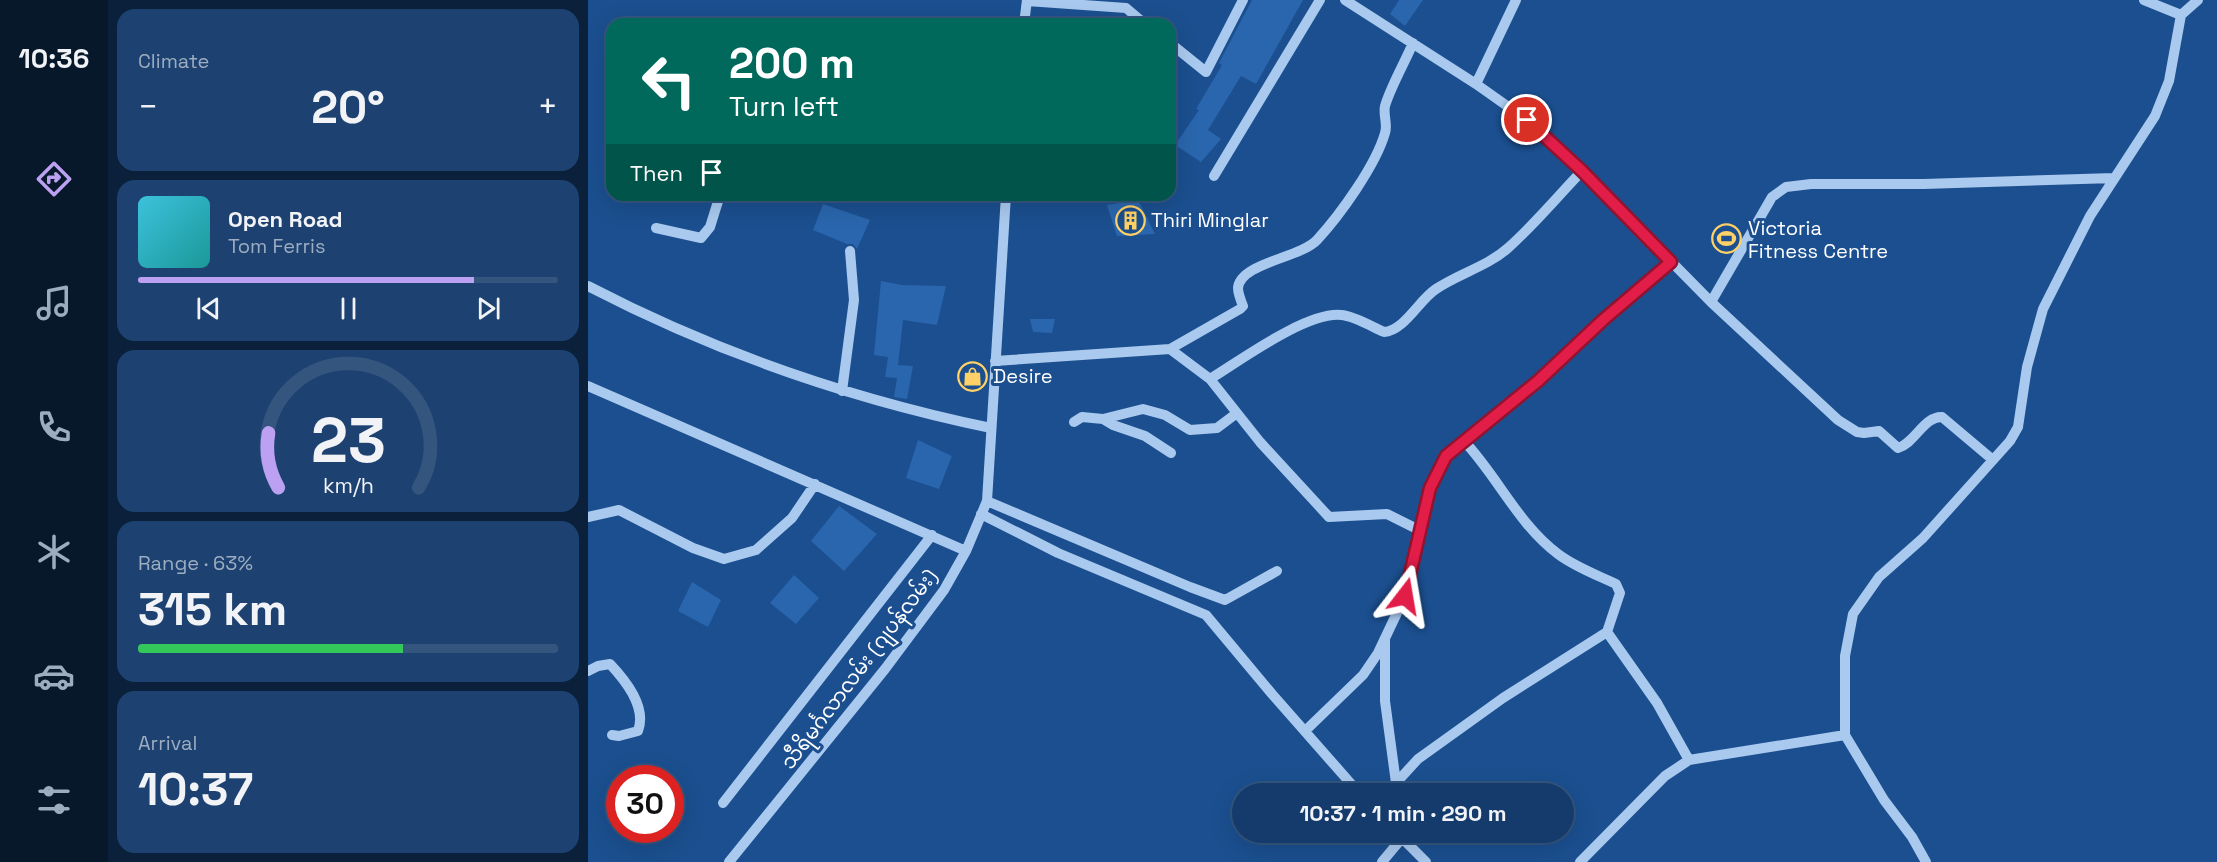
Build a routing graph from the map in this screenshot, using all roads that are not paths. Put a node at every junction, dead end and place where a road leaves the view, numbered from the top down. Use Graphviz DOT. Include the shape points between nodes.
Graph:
graph roads {
  1 [pos="1244,0"];
  2 [pos="1320,0"];
  3 [pos="1345,0"];
  4 [pos="1516,0"];
  5 [pos="2144,0"];
  6 [pos="2198,0"];
  7 [pos="1027,1"];
  8 [pos="1126,4"];
  9 [pos="2181,15"];
  10 [pos="1025,18"];
  11 [pos="1139,18"];
  12 [pos="1413,44"];
  13 [pos="1176,49"];
  14 [pos="1476,84"];
  15 [pos="1582,171"];
  16 [pos="1214,176"];
  17 [pos="2114,178"];
  18 [pos="718,201"];
  19 [pos="1006,201"];
  20 [pos="656,228"];
  21 [pos="850,251"];
  22 [pos="1671,262"];
  23 [pos="588,286"];
  24 [pos="1711,302"];
  25 [pos="1170,349"];
  26 [pos="996,361"];
  27 [pos="1209,379"];
  28 [pos="588,386"];
  29 [pos="842,391"];
  30 [pos="1237,413"];
  31 [pos="1103,419"];
  32 [pos="1074,422"];
  33 [pos="991,428"];
  34 [pos="1464,441"];
  35 [pos="1171,453"];
  36 [pos="1993,460"];
  37 [pos="815,484"];
  38 [pos="987,501"];
  39 [pos="981,514"];
  40 [pos="588,517"];
  41 [pos="1421,531"];
  42 [pos="932,535"];
  43 [pos="966,551"];
  44 [pos="1277,571"];
  45 [pos="1607,632"];
  46 [pos="1385,636"];
  47 [pos="588,671"];
  48 [pos="1305,731"];
  49 [pos="612,735"];
  50 [pos="1845,735"];
  51 [pos="1689,760"];
  52 [pos="1350,783"];
  53 [pos="1396,783"];
  54 [pos="723,803"];
  55 [pos="1394,843"];
  56 [pos="1407,843"];
  57 [pos="729,862"];
  58 [pos="1382,862"];
  59 [pos="1426,862"];
  60 [pos="1580,862"];
  61 [pos="1926,862"];
  1 -- 13 [label="street" via="1206,72"];
  2 -- 16 [label="street"];
  3 -- 12 [label="street"];
  4 -- 14 [label="street"];
  5 -- 9 [label="street"];
  6 -- 9 [label="street"];
  7 -- 8 [label="street"];
  7 -- 10 [label="street"];
  8 -- 11 [label="street"];
  9 -- 17 [label="street" via="2169,81 2155,116"];
  12 -- 14 [label="street"];
  12 -- 25 [label="street" via="1385,107 1386,131 1376,155 1315,242 1242,277 1238,289 1243,306"];
  14 -- 15 [label="street" via="1527,120"];
  15 -- 22 [label="street"];
  15 -- 27 [label="street" via="1507,249 1435,289 1397,329 1384,332 1343,315 1321,316"];
  17 -- 24 [label="street" via="1786,187 1772,197"];
  17 -- 36 [label="street" via="2043,309 2027,367 2018,427"];
  18 -- 20 [label="street" via="710,227 701,238"];
  19 -- 26 [label="street, သီရိမင်္ဂလာလမ်း (ဂျပန်လမ်း)"];
  21 -- 29 [label="street" via="854,300"];
  22 -- 24 [label="street"];
  22 -- 34 [label="street" via="1538,381"];
  23 -- 29 [label="street" via="642,314 741,355"];
  24 -- 36 [label="street" via="1838,420 1857,432 1879,432 1901,448 1932,419 1942,417"];
  25 -- 26 [label="street"];
  25 -- 27 [label="street"];
  26 -- 33 [label="street, သီရိမင်္ဂလာလမ်း (ဂျပန်လမ်း)"];
  27 -- 30 [label="street"];
  28 -- 37 [label="street"];
  29 -- 33 [label="street"];
  30 -- 31 [label="street" via="1217,428 1190,430 1165,415 1143,409"];
  30 -- 41 [label="street" via="1329,517 1387,514"];
  31 -- 32 [label="street" via="1082,417"];
  31 -- 35 [label="street" via="1145,436"];
  33 -- 38 [label="street, သီရိမင်္ဂလာလမ်း (ဂျပန်လမ်း)"];
  34 -- 41 [label="street" via="1446,456 1430,488"];
  34 -- 45 [label="street" via="1529,528 1559,555 1616,584 1620,593"];
  36 -- 50 [label="street" via="1923,538 1879,577 1853,614 1845,656"];
  37 -- 40 [label="street" via="792,518 756,550 724,559 693,548 619,510"];
  37 -- 42 [label="street"];
  38 -- 39 [label="street, သီရိမင်္ဂလာလမ်း (ဂျပန်လမ်း)"];
  38 -- 44 [label="street" via="1225,600"];
  39 -- 43 [label="street, သီရိမင်္ဂလာလမ်း (ဂျပန်လမ်း)"];
  39 -- 48 [label="street" via="1058,553 1206,615"];
  41 -- 46 [label="street" via="1405,596"];
  42 -- 43 [label="street"];
  42 -- 54 [label="street"];
  43 -- 57 [label="street, သီရိမင်္ဂလာလမ်း (ဂျပန်လမ်း)" via="944,590 885,669"];
  45 -- 51 [label="street" via="1658,703"];
  45 -- 53 [label="street" via="1503,698 1418,759"];
  46 -- 48 [label="street" via="1363,675"];
  46 -- 53 [label="street" via="1385,700"];
  47 -- 49 [label="street" via="610,664 627,682 638,707 638,731"];
  48 -- 52 [label="street"];
  50 -- 51 [label="street"];
  50 -- 61 [label="street"];
  51 -- 60 [label="street" via="1665,776"];
  55 -- 58 [label="street"];
  56 -- 59 [label="street"];
}
